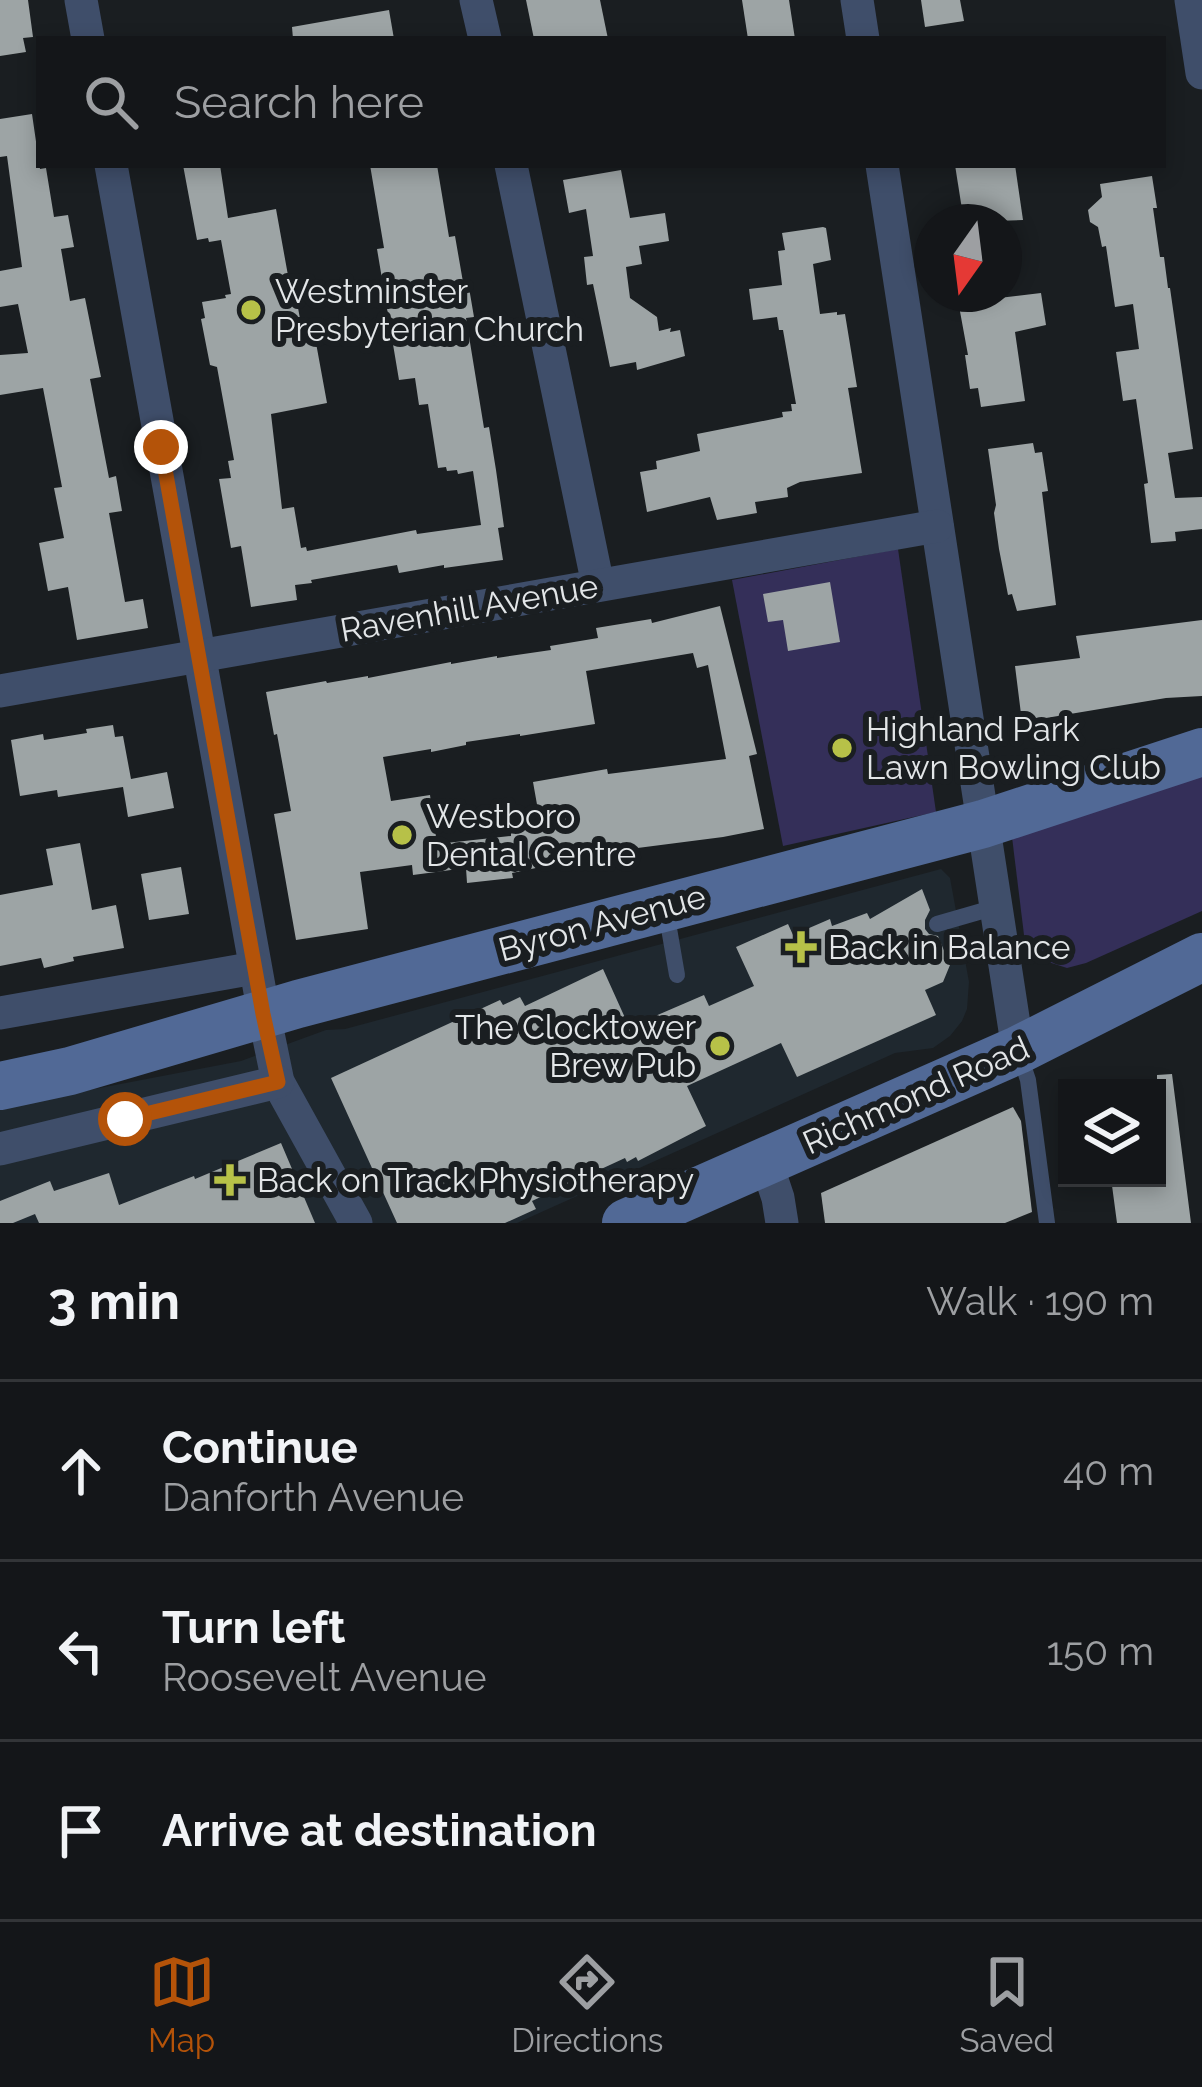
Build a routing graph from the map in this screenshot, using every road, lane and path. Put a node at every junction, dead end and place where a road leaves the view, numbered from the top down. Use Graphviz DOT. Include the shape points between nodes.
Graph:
graph roads {
  1 [pos="81,0"];
  2 [pos="476,0"];
  3 [pos="856,0"];
  4 [pos="1191,0"];
  5 [pos="87,36"];
  6 [pos="483,36"];
  7 [pos="862,36"];
  8 [pos="1202,73"];
  9 [pos="112,168"];
  10 [pos="512,168"];
  11 [pos="882,168"];
  12 [pos="938,526"];
  13 [pos="598,585"];
  14 [pos="199,655"];
  15 [pos="0,691"];
  16 [pos="1202,752"];
  17 [pos="983,824"];
  18 [pos="665,906"];
  19 [pos="996,907"];
  20 [pos="937,924"];
  21 [pos="1202,958"];
  22 [pos="677,976"];
  23 [pos="259,991"];
  24 [pos="0,1012"];
  25 [pos="1018,1050"];
  26 [pos="278,1082"];
  27 [pos="0,1086"];
  28 [pos="0,1149"];
  29 [pos="766,1162"];
  30 [pos="356,1223"];
  31 [pos="626,1223"];
  32 [pos="782,1223"];
  33 [pos="1048,1223"];
  1 -- 5 [label="street"];
  2 -- 6 [label="street"];
  3 -- 7 [label="street"];
  4 -- 8 [label="street"];
  9 -- 14 [label="street"];
  10 -- 13 [label="street"];
  11 -- 12 [label="street"];
  12 -- 13 [label="street, Ravenhill Avenue"];
  12 -- 17 [label="street"];
  13 -- 14 [label="street, Ravenhill Avenue"];
  14 -- 15 [label="street, Ravenhill Avenue"];
  14 -- 23 [label="street"];
  16 -- 17 [label="street, Byron Avenue"];
  17 -- 18 [label="street, Byron Avenue"];
  17 -- 19 [label="street"];
  18 -- 22 [label="lane"];
  18 -- 23 [label="street, Byron Avenue"];
  19 -- 20 [label="lane"];
  19 -- 25 [label="street"];
  21 -- 25 [label="street, Richmond Road"];
  23 -- 24 [label="street"];
  23 -- 26 [label="street"];
  23 -- 27 [label="street, Byron Avenue" via="70,1071"];
  25 -- 29 [label="street, Richmond Road"];
  25 -- 33 [label="lane"];
  26 -- 28 [label="street"];
  26 -- 30 [label="street"];
  29 -- 31 [label="street, Richmond Road"];
  29 -- 32 [label="street"];
}
